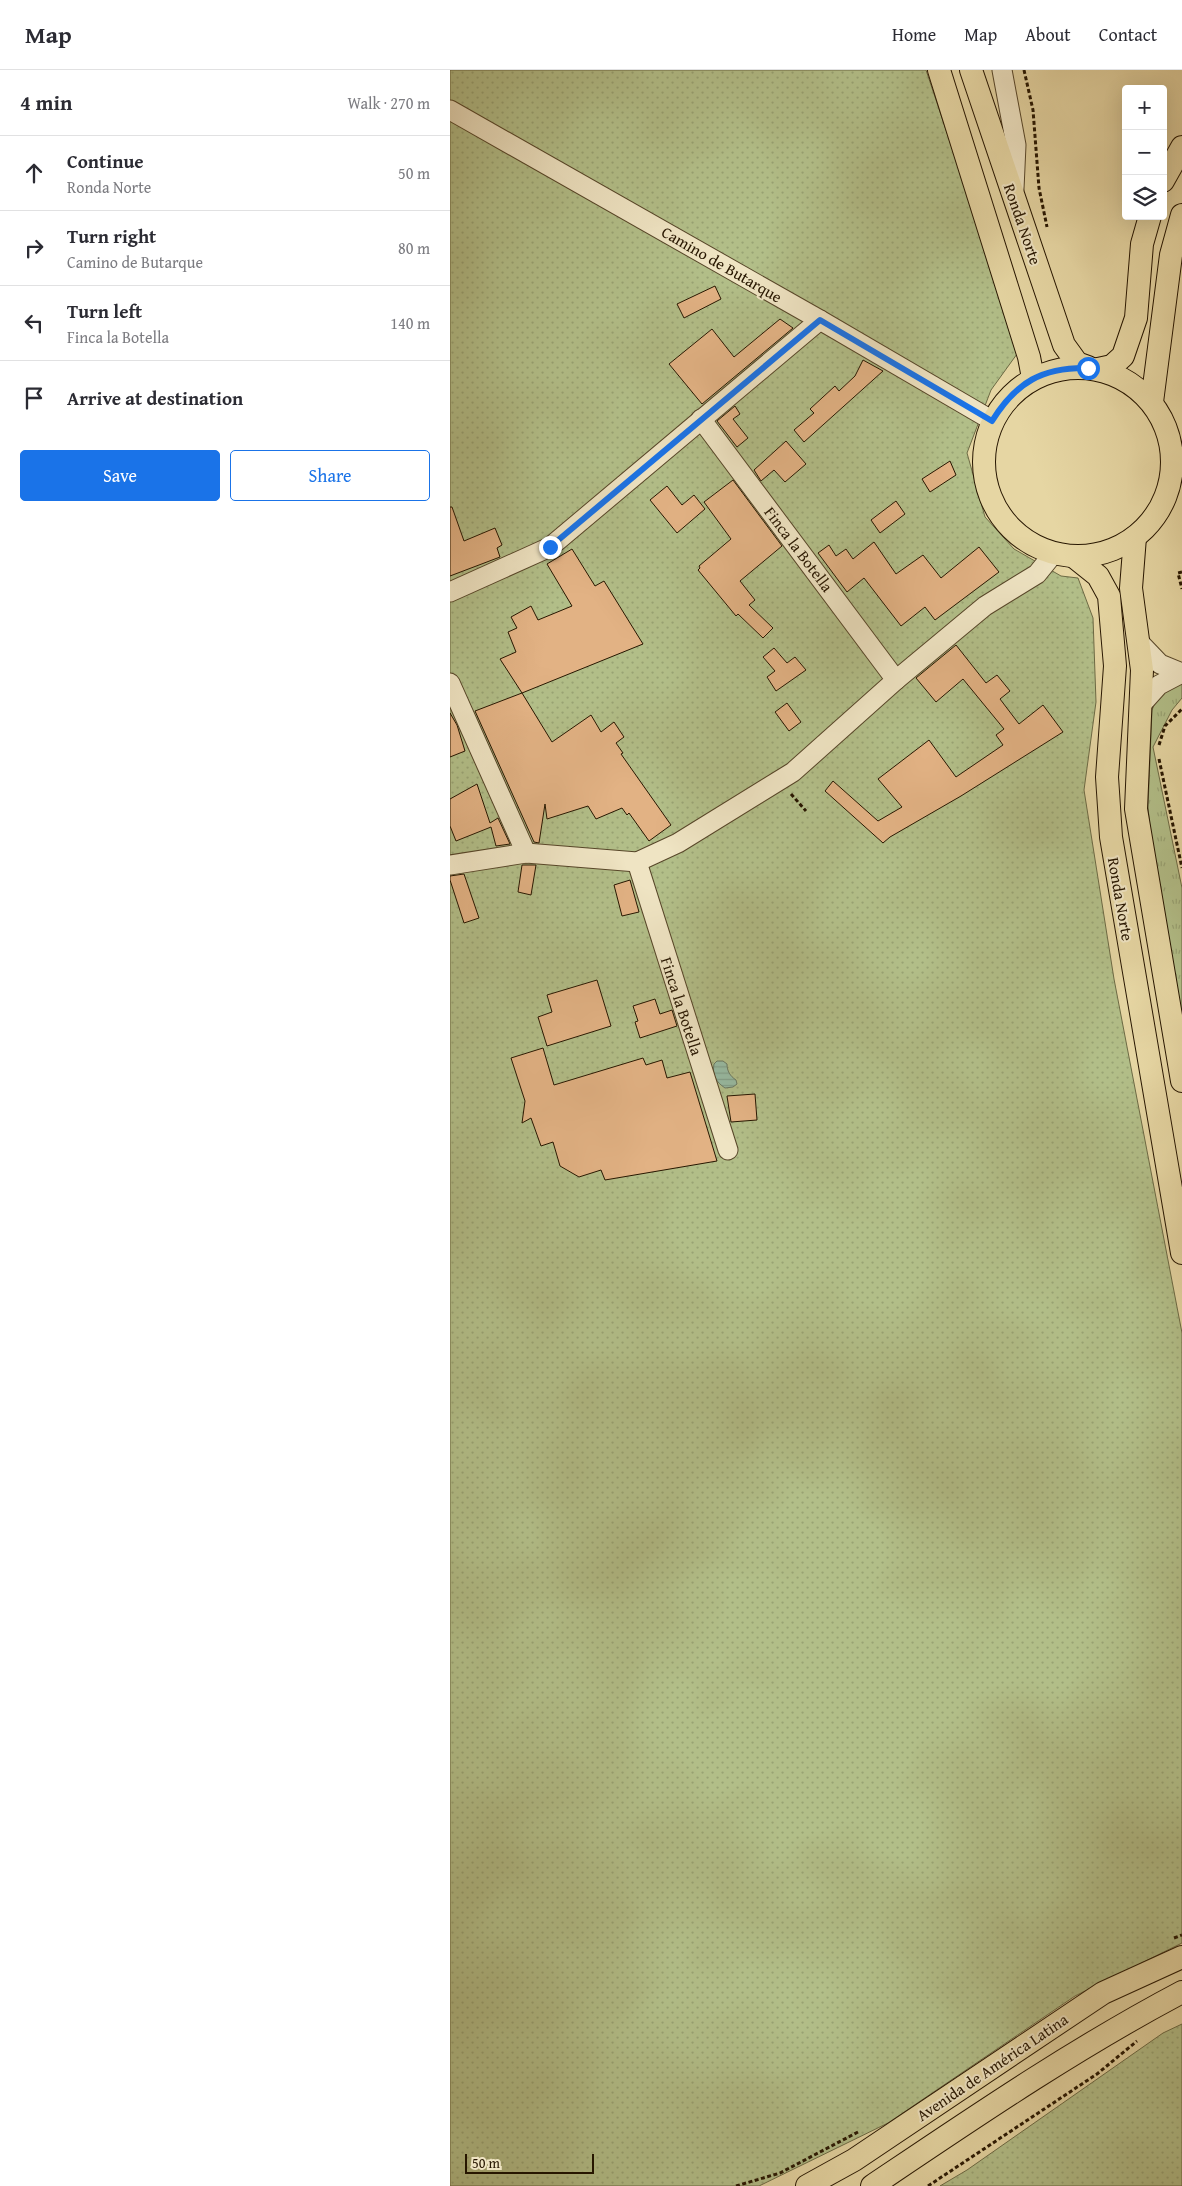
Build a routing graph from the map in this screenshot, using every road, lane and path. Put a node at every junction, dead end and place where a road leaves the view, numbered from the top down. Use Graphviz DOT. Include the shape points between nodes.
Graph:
graph roads {
  1 [pos="940,70"];
  2 [pos="970,70"];
  3 [pos="1002,70"];
  4 [pos="450,110"];
  5 [pos="1182,146"];
  6 [pos="1167,175"];
  7 [pos="1014,198"];
  8 [pos="1182,215"];
  9 [pos="1149,220"];
  10 [pos="820,320"];
  11 [pos="1093,368"];
  12 [pos="1033,378"];
  13 [pos="1152,402"];
  14 [pos="701,419"];
  15 [pos="992,421"];
  16 [pos="1177,477"];
  17 [pos="1135,537"];
  18 [pos="1064,555"];
  19 [pos="1180,574"];
  20 [pos="1182,589"];
  21 [pos="450,592"];
  22 [pos="1138,641"];
  23 [pos="1182,673"];
  24 [pos="896,680"];
  25 [pos="450,683"];
  26 [pos="1141,705"];
  27 [pos="1182,708"];
  28 [pos="778,781"];
  29 [pos="806,811"];
  30 [pos="526,853"];
  31 [pos="637,862"];
  32 [pos="450,865"];
  33 [pos="1182,868"];
  34 [pos="1182,1081"];
  35 [pos="728,1150"];
  36 [pos="1182,1253"];
  37 [pos="1182,1958"];
  38 [pos="1182,1992"];
  39 [pos="1138,2040"];
  40 [pos="807,2186"];
  41 [pos="872,2186"];
  42 [pos="928,2186"];
  1 -- 12 [label="main road, Ronda Norte" via="1030,357"];
  2 -- 7 [label="main road, Ronda Norte"];
  3 -- 7 [label="street" via="1016,145"];
  4 -- 10 [label="street, Camino de Butarque"];
  5 -- 6 [label="main road"];
  7 -- 11 [label="main road, Ronda Norte" via="1064,345 1077,363"];
  8 -- 13 [label="main road" via="1172,255"];
  9 -- 11 [label="main road" via="1142,244 1136,318 1123,356 1112,366"];
  10 -- 14 [label="street"];
  10 -- 15 [label="street, Camino de Butarque"];
  11 -- 12 [label="main road, Ronda Norte" via="1069,367"];
  11 -- 13 [label="main road, Ronda Norte" via="1127,381"];
  12 -- 15 [label="main road, Ronda Norte" via="1017,389"];
  13 -- 16 [label="main road, Ronda Norte" via="1169,436"];
  14 -- 21 [label="street" via="550,547"];
  14 -- 24 [label="street, Finca la Botella"];
  15 -- 18 [label="main road, Ronda Norte" via="984,447 984,475 992,502 1007,525 1029,543"];
  16 -- 17 [label="main road, Ronda Norte" via="1159,509"];
  17 -- 18 [label="main road, Ronda Norte" via="1105,552"];
  17 -- 22 [label="main road, Ronda Norte" via="1130,588"];
  18 -- 24 [label="street" via="986,606"];
  18 -- 36 [label="main road, Ronda Norte" via="1098,576 1109,596 1114,666 1108,777 1111,837"];
  19 -- 20 [label="path"];
  22 -- 23 [label="street" via="1160,664"];
  22 -- 26 [label="main road, Ronda Norte" via="1142,670"];
  23 -- 26 [label="street" via="1159,685"];
  24 -- 28 [label="street" via="793,772"];
  25 -- 30 [label="street"];
  26 -- 34 [label="main road, Ronda Norte" via="1136,809"];
  27 -- 33 [label="path" via="1165,726 1158,751"];
  28 -- 29 [label="path"];
  28 -- 31 [label="street" via="678,843"];
  30 -- 31 [label="street"];
  30 -- 32 [label="street"];
  31 -- 35 [label="street, Finca la Botella"];
  37 -- 40 [label="main road, Avenida de América Latina" via="1103,1993 854,2160"];
  38 -- 41 [label="main road, Avenida de América Latina" via="1010,2094"];
  39 -- 42 [label="path" via="1097,2074"];
}
